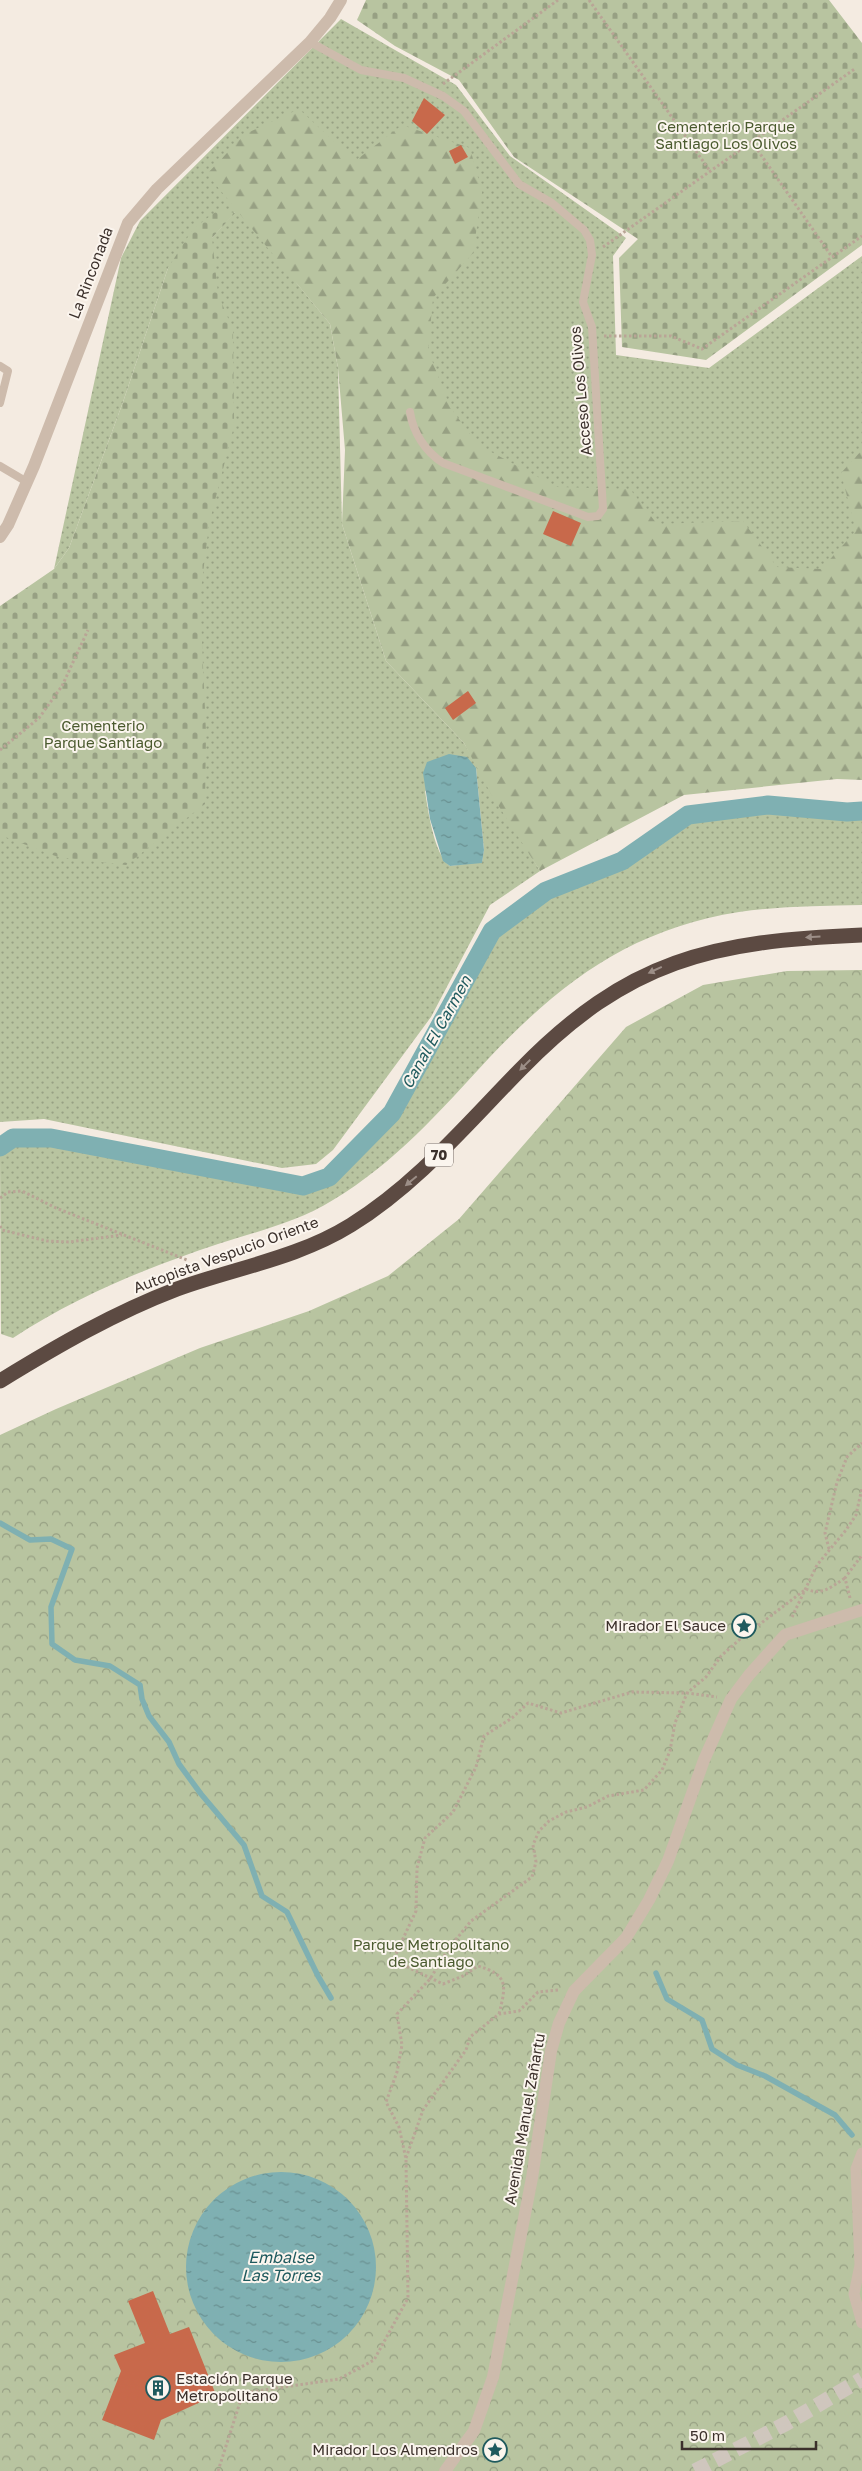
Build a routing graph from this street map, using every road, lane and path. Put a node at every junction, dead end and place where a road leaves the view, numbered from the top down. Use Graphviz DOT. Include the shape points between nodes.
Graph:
graph roads {
  1 [pos="341,0"];
  2 [pos="558,0"];
  3 [pos="589,0"];
  4 [pos="310,42"];
  5 [pos="856,68"];
  6 [pos="434,91"];
  7 [pos="752,142"];
  8 [pos="710,171"];
  9 [pos="862,236"];
  10 [pos="592,255"];
  11 [pos="832,257"];
  12 [pos="592,336"];
  13 [pos="0,366"];
  14 [pos="0,403"];
  15 [pos="410,412"];
  16 [pos="0,466"];
  17 [pos="27,482"];
  18 [pos="0,537"];
  19 [pos="88,630"];
  20 [pos="0,750"];
  21 [pos="862,935"];
  22 [pos="0,1198"];
  23 [pos="0,1226"];
  24 [pos="122,1235"];
  25 [pos="187,1260"];
  26 [pos="0,1381"];
  27 [pos="862,1443"];
  28 [pos="862,1488"];
  29 [pos="829,1550"];
  30 [pos="862,1555"];
  31 [pos="845,1578"];
  32 [pos="806,1590"];
  33 [pos="858,1612"];
  34 [pos="785,1635"];
  35 [pos="687,1693"];
  36 [pos="731,1699"];
  37 [pos="430,1979"];
  38 [pos="574,1991"];
  39 [pos="499,2014"];
  40 [pos="862,2154"];
  41 [pos="406,2158"];
  42 [pos="862,2323"];
  43 [pos="218,2471"];
  44 [pos="446,2471"];
  1 -- 4 [label="street, La Rinconada"];
  2 -- 6 [label="path"];
  3 -- 8 [label="path"];
  4 -- 6 [label="lane, Acceso Los Olivos" via="362,70 404,78"];
  4 -- 17 [label="street, La Rinconada" via="157,189 128,223"];
  5 -- 7 [label="path"];
  6 -- 10 [label="lane, Acceso Los Olivos" via="464,111 519,184 552,203 584,230 590,240"];
  7 -- 8 [label="path"];
  7 -- 11 [label="path"];
  8 -- 10 [label="path"];
  9 -- 11 [label="path"];
  10 -- 12 [label="lane, Acceso Los Olivos" via="583,302"];
  11 -- 12 [label="path" via="702,349 671,336"];
  12 -- 15 [label="lane, Acceso Los Olivos" via="603,509 598,516 588,517 443,463 430,455 412,424"];
  13 -- 14 [label="lane" via="8,371"];
  16 -- 17 [label="lane"];
  17 -- 18 [label="street, La Rinconada"];
  19 -- 20 [label="path" via="62,686 45,710"];
  21 -- 26 [label="highway, Autopista Vespucio Oriente / 70, one-way" via="741,944 689,957 642,977 597,1002 563,1029 415,1178 350,1226 289,1254 178,1289 117,1314"];
  22 -- 24 [label="path" via="8,1192 22,1191"];
  23 -- 24 [label="path" via="2,1230 47,1241 69,1242"];
  24 -- 25 [label="path"];
  27 -- 29 [label="path" via="847,1457 837,1482 825,1533"];
  28 -- 29 [label="path" via="856,1515"];
  29 -- 32 [label="path" via="817,1565"];
  30 -- 31 [label="path"];
  31 -- 32 [label="path" via="824,1592"];
  31 -- 33 [label="path"];
  32 -- 34 [label="path"];
  32 -- 35 [label="path" via="739,1640"];
  33 -- 34 [label="street, Avenida Manuel Zañartu"];
  34 -- 36 [label="street, Avenida Manuel Zañartu"];
  35 -- 36 [label="path"];
  35 -- 37 [label="path" via="662,1770 644,1790 608,1796 549,1820 533,1845 536,1862 532,1877 471,1921"];
  35 -- 37 [label="path" via="632,1692 562,1713 528,1703 484,1736 476,1767 453,1812 425,1838 418,1868 416,1911 394,1960"];
  36 -- 38 [label="street, Avenida Manuel Zañartu" via="704,1760 668,1861 649,1900 626,1938"];
  37 -- 39 [label="path" via="443,1984 478,1966 495,1971 503,1982 504,1996"];
  37 -- 41 [label="path" via="398,2014 402,2045 386,2102 399,2127"];
  38 -- 39 [label="path" via="538,1992 519,2011"];
  38 -- 44 [label="street, Avenida Manuel Zañartu" via="559,2023 551,2051 532,2178 493,2377 474,2431"];
  39 -- 41 [label="path" via="470,2037 466,2050 423,2110"];
  40 -- 42 [label="street" via="856,2169 860,2266 854,2294"];
  41 -- 43 [label="path" via="408,2298 374,2360 339,2379 242,2393"];
}
